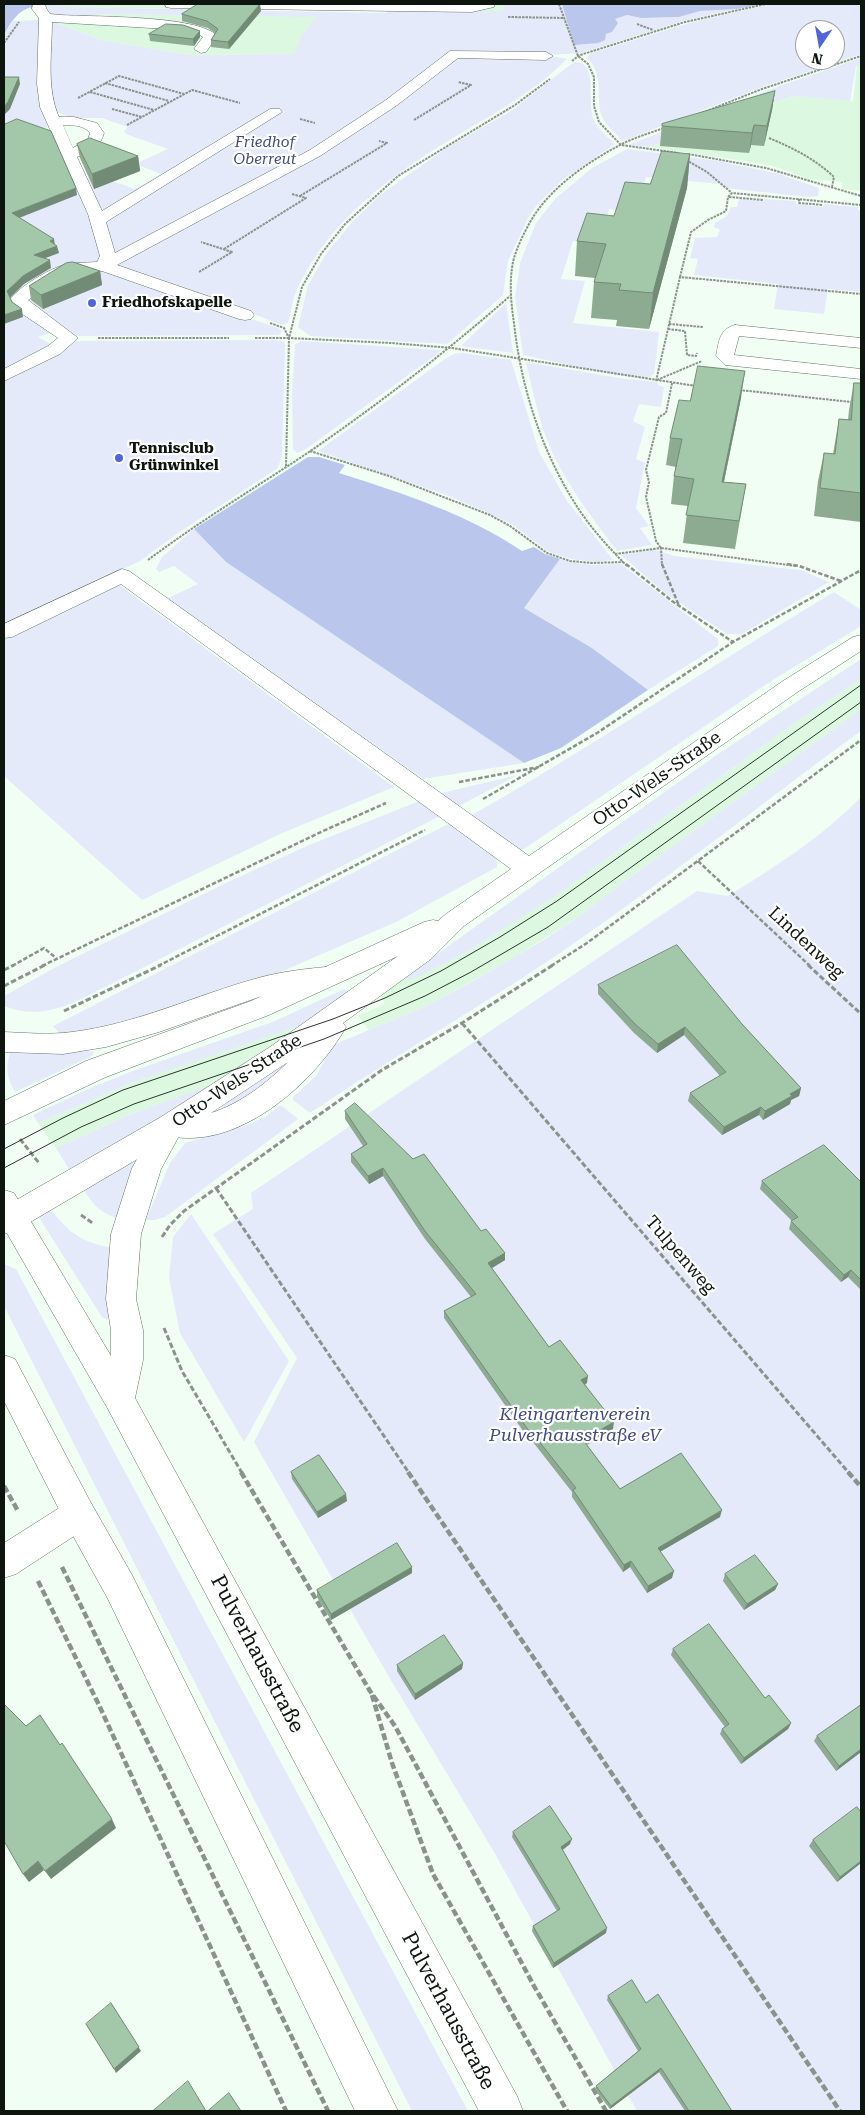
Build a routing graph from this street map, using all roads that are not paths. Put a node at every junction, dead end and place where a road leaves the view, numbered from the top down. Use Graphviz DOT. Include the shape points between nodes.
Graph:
graph roads {
  1 [pos="171,4"];
  2 [pos="489,4"];
  3 [pos="43,10"];
  4 [pos="201,49"];
  5 [pos="546,56"];
  6 [pos="275,112"];
  7 [pos="52,121"];
  8 [pos="68,155"];
  9 [pos="98,220"];
  10 [pos="103,266"];
  11 [pos="246,315"];
  12 [pos="861,343"];
  13 [pos="805,369"];
  14 [pos="861,374"];
  15 [pos="4,376"];
  16 [pos="803,389"];
  17 [pos="4,632"];
  18 [pos="861,642"];
  19 [pos="528,869"];
  20 [pos="455,920"];
  21 [pos="326,977"];
  22 [pos="4,1042"];
  23 [pos="4,1114"];
  24 [pos="171,1125"];
  25 [pos="7,1213"];
  26 [pos="4,1369"];
  27 [pos="119,1399"];
  28 [pos="79,1514"];
  29 [pos="4,1562"];
  30 [pos="377,2111"];
  31 [pos="502,2111"];
  1 -- 2 [label="street" via="472,8"];
  3 -- 4 [label="street" via="109,23 149,22 198,28 210,36"];
  3 -- 7 [label="street" via="45,94"];
  5 -- 10 [label="street" via="454,54 391,103 323,148"];
  6 -- 9 [label="street"];
  7 -- 8 [label="street"];
  7 -- 8 [label="street" via="83,123 92,126 96,133 95,141"];
  8 -- 9 [label="street"];
  9 -- 10 [label="street" via="108,256"];
  10 -- 11 [label="street"];
  10 -- 15 [label="street" via="64,270 25,294 20,304 63,334 54,350"];
  12 -- 13 [label="street" via="735,330 729,334 725,356 731,361 783,374"];
  13 -- 14 [label="street"];
  13 -- 16 [label="street"];
  17 -- 19 [label="street" via="122,575"];
  18 -- 19 [label="street, Otto-Wels-Straße" via="791,686"];
  19 -- 20 [label="street, Otto-Wels-Straße"];
  20 -- 21 [label="street, Otto-Wels-Straße"];
  20 -- 24 [label="street, Otto-Wels-Straße" via="422,952 352,1001 302,1067 265,1097 222,1120 195,1127"];
  21 -- 22 [label="street" via="292,980 259,988 157,1022 84,1041 57,1044"];
  21 -- 23 [label="street, Otto-Wels-Straße" via="243,1014 96,1069"];
  24 -- 25 [label="street, Otto-Wels-Straße"];
  24 -- 27 [label="street" via="148,1168 126,1234 121,1299 127,1330 127,1360"];
  25 -- 27 [label="street, Pulverhausstraße"];
  26 -- 28 [label="street"];
  27 -- 31 [label="street, Pulverhausstraße"];
  28 -- 29 [label="street"];
  28 -- 30 [label="street" via="120,1587"];
}
